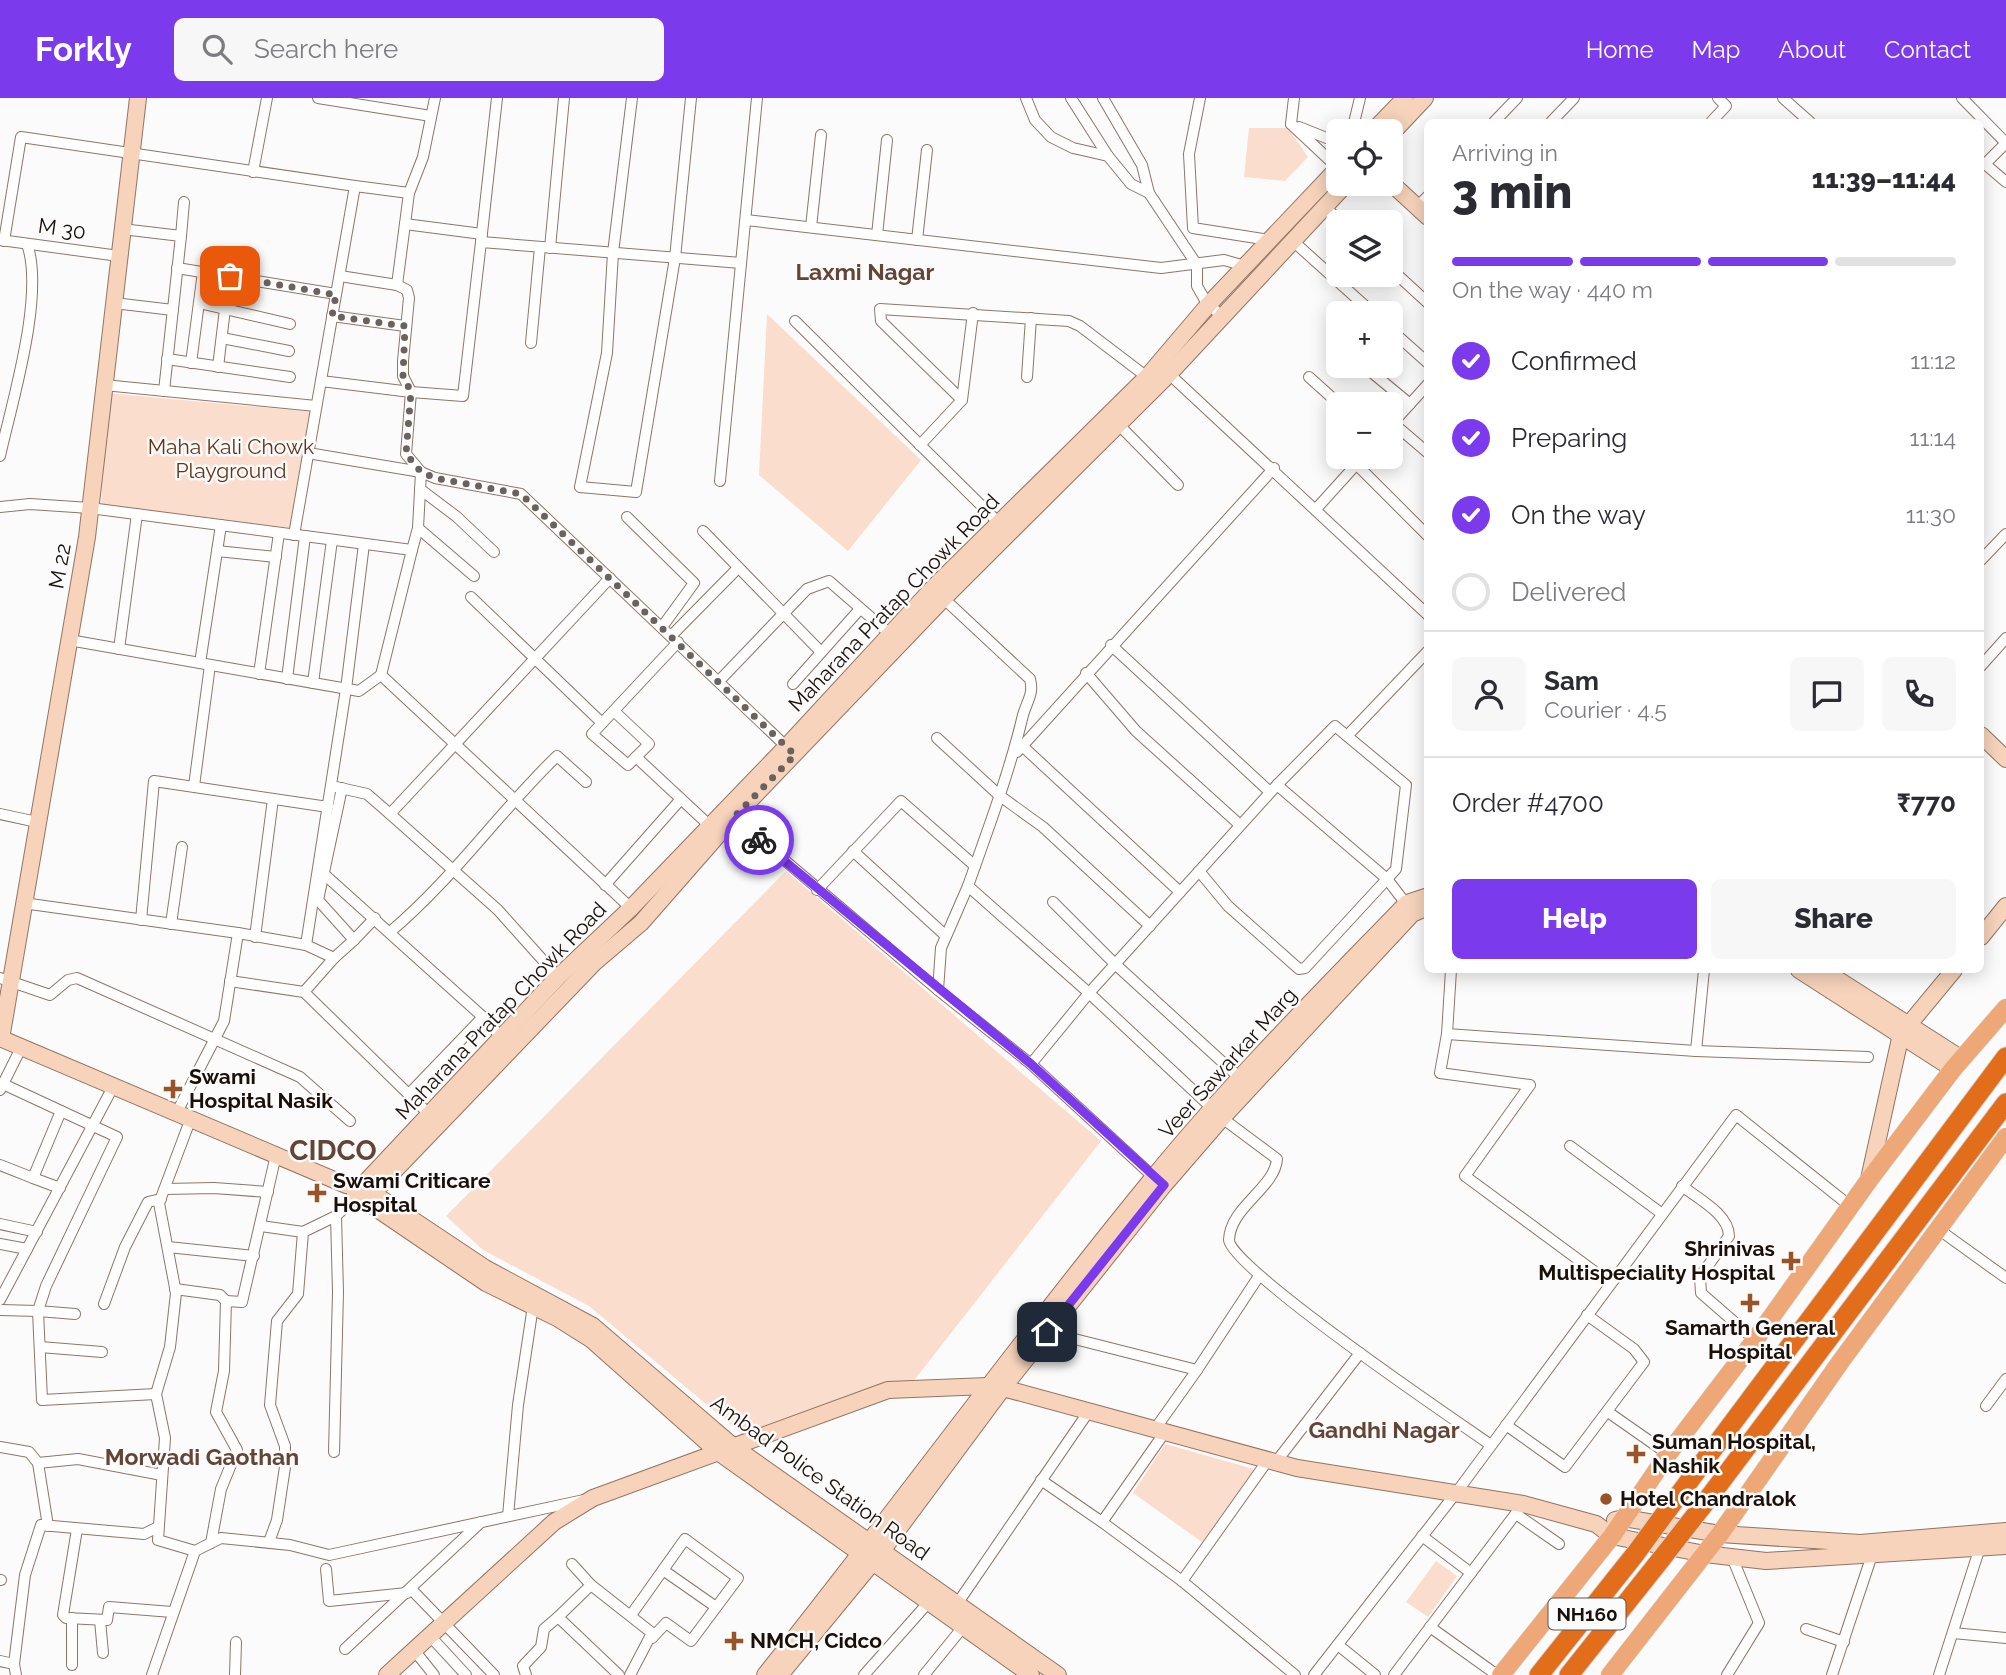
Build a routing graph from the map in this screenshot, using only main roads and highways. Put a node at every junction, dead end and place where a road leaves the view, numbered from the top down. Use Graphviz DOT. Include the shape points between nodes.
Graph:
graph roads {
  1 [pos="2006,1008"];
  2 [pos="2006,1057"];
  3 [pos="2006,1104"];
  4 [pos="2006,1137"];
  5 [pos="1499,1675"];
  6 [pos="1539,1675"];
  7 [pos="1569,1675"];
  8 [pos="1610,1675"];
  1 -- 5 [label="main road" via="1869,1180 1612,1536"];
  2 -- 6 [label="highway, NH160, bridge"];
  3 -- 7 [label="highway, NH160, bridge"];
  4 -- 8 [label="main road" via="1720,1534"];
}
